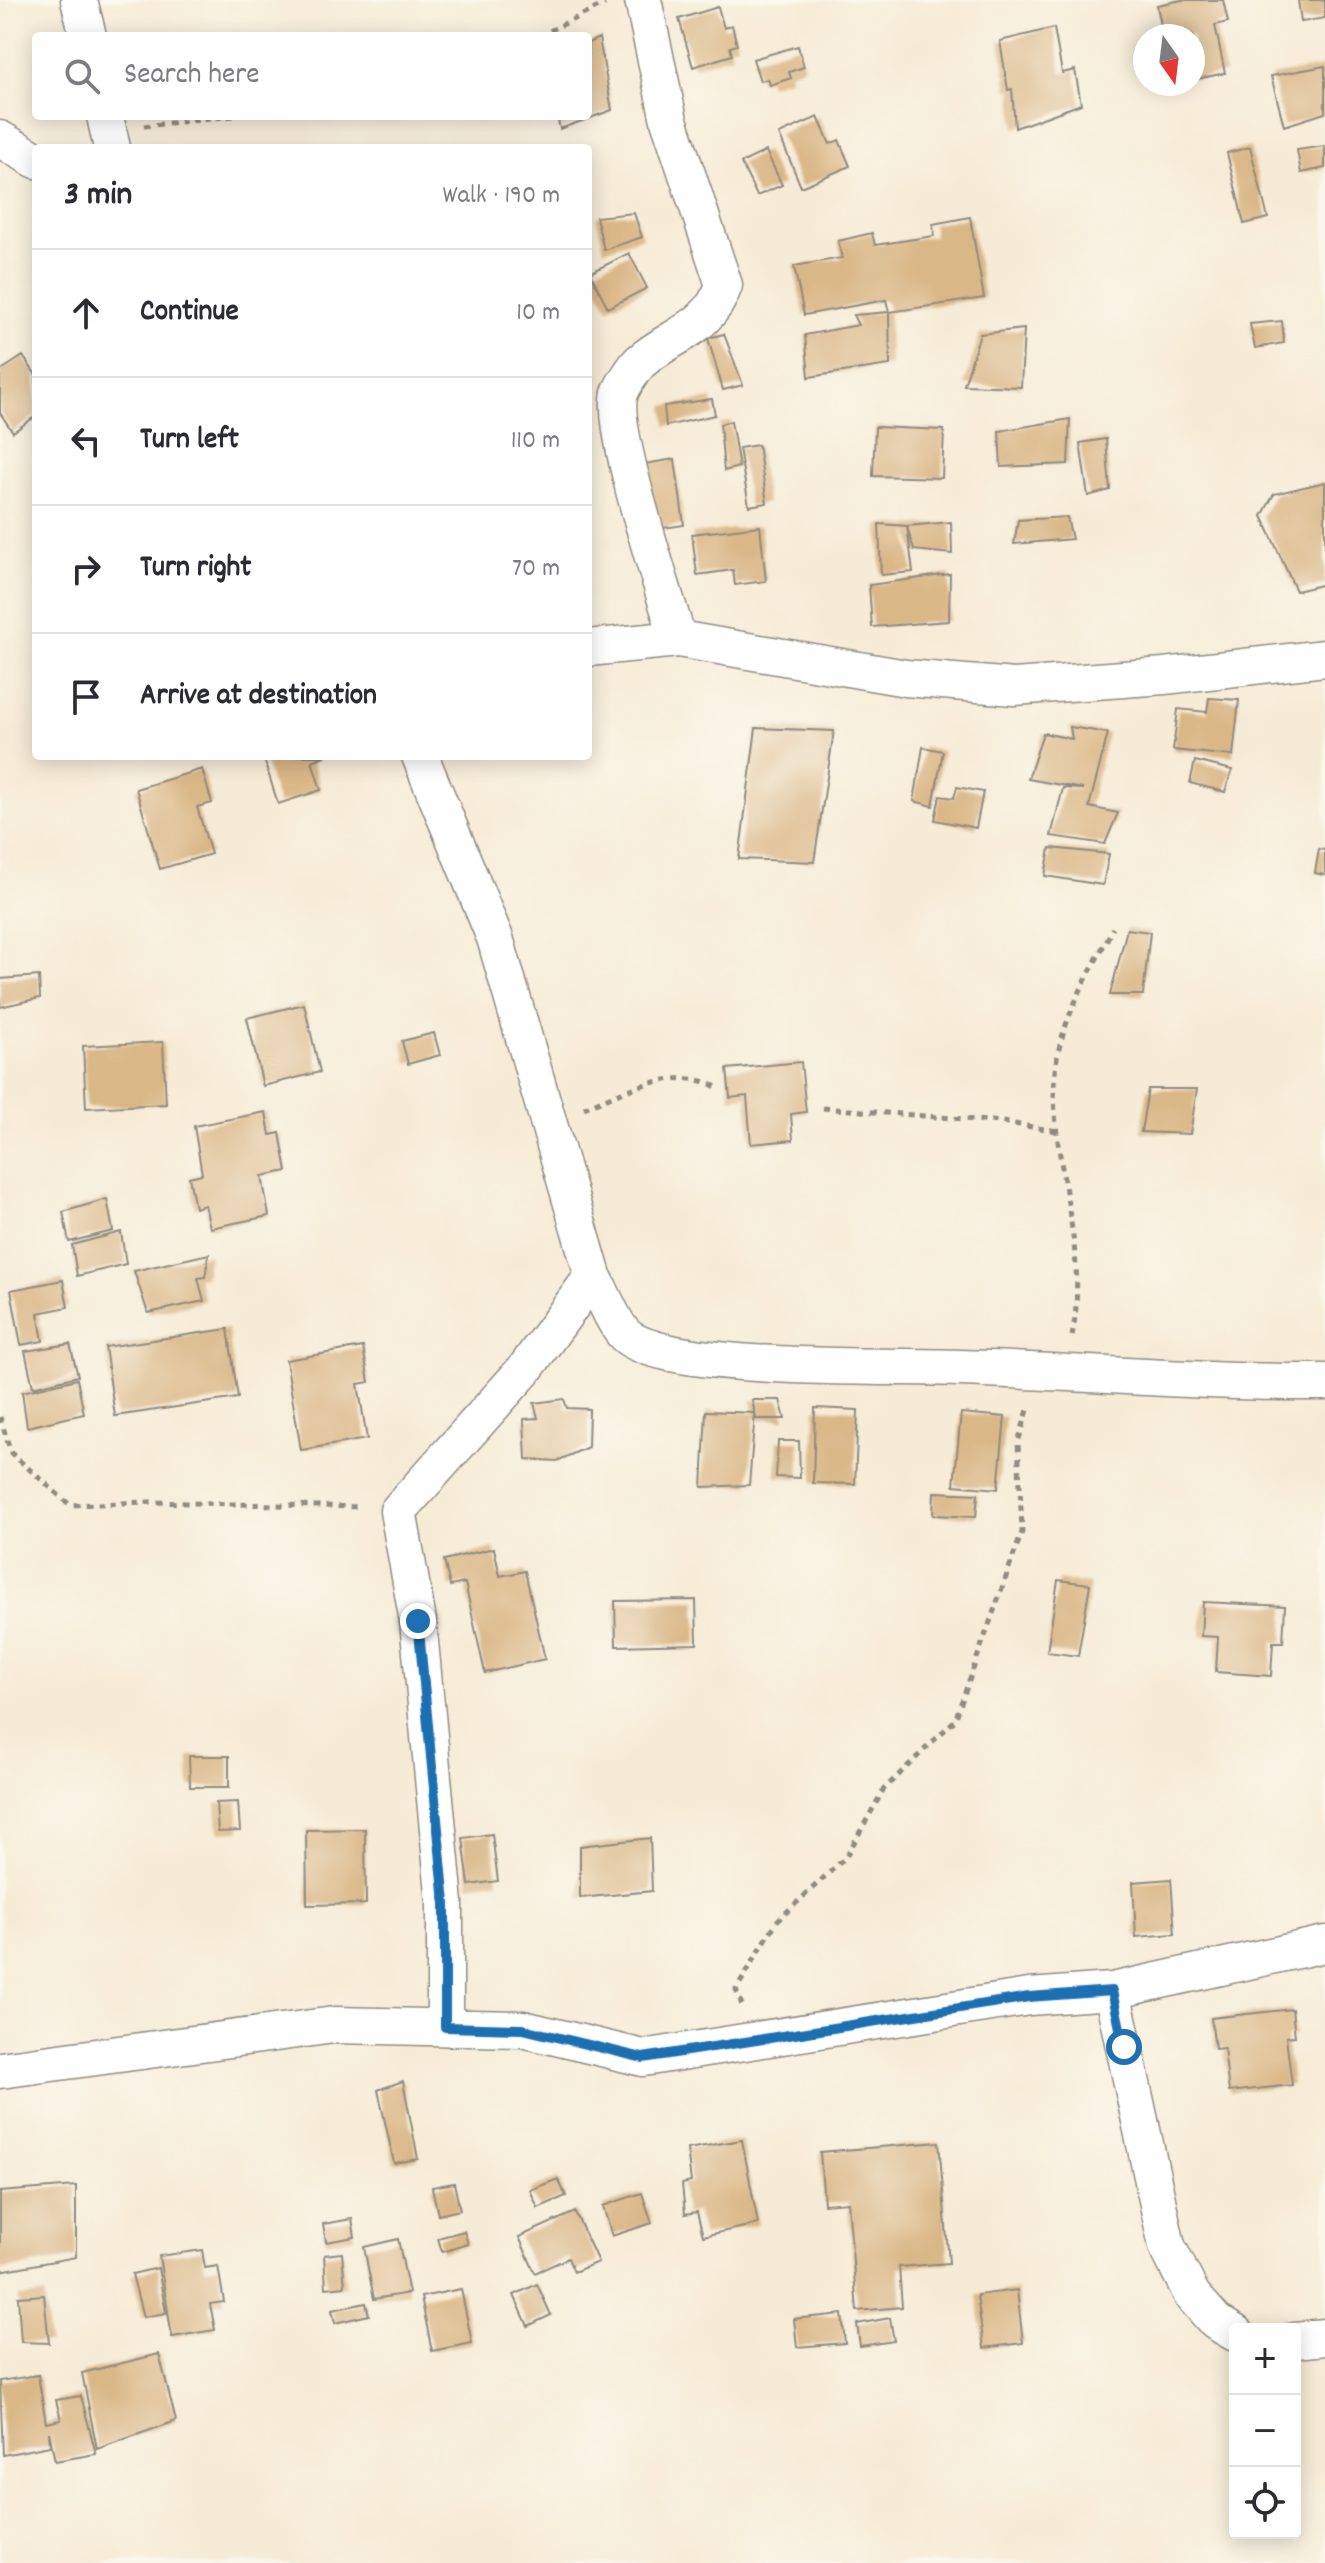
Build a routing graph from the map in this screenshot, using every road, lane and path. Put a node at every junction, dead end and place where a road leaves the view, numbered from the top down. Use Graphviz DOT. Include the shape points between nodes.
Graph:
graph roads {
  1 [pos="79,0"];
  2 [pos="613,0"];
  3 [pos="643,0"];
  4 [pos="87,32"];
  5 [pos="547,32"];
  6 [pos="196,120"];
  7 [pos="108,133"];
  8 [pos="0,139"];
  9 [pos="32,158"];
  10 [pos="678,639"];
  11 [pos="592,648"];
  12 [pos="1325,658"];
  13 [pos="422,760"];
  14 [pos="1113,928"];
  15 [pos="719,1089"];
  16 [pos="823,1108"];
  17 [pos="582,1109"];
  18 [pos="1057,1131"];
  19 [pos="593,1276"];
  20 [pos="1054,1373"];
  21 [pos="1325,1382"];
  22 [pos="0,1417"];
  23 [pos="398,1511"];
  24 [pos="1325,1944"];
  25 [pos="1112,1991"];
  26 [pos="445,2027"];
  27 [pos="756,2040"];
  28 [pos="0,2070"];
  29 [pos="1229,2330"];
  30 [pos="1325,2337"];
  31 [pos="1301,2339"];
  1 -- 4 [label="street"];
  2 -- 5 [label="path"];
  3 -- 10 [label="street" via="669,120 724,285 716,307 683,336 639,363 620,394 622,437"];
  6 -- 7 [label="path"];
  8 -- 9 [label="street"];
  10 -- 11 [label="street"];
  10 -- 12 [label="street" via="906,678 1014,687"];
  13 -- 19 [label="street" via="495,938"];
  14 -- 18 [label="path" via="1067,1016 1054,1085"];
  15 -- 17 [label="path" via="681,1078"];
  16 -- 18 [label="path"];
  18 -- 20 [label="path" via="1079,1301 1066,1363"];
  19 -- 20 [label="street" via="625,1335 669,1353 746,1363"];
  19 -- 23 [label="street" via="525,1369"];
  20 -- 21 [label="street"];
  20 -- 27 [label="path" via="1018,1442 1022,1532 955,1720 884,1789 846,1857 777,1921 736,1990"];
  22 -- 23 [label="path" via="11,1453 70,1505 332,1503"];
  23 -- 26 [label="street" via="418,1621 445,1903"];
  24 -- 25 [label="street"];
  25 -- 27 [label="street" via="1029,1997"];
  25 -- 29 [label="street" via="1167,2246 1192,2295"];
  26 -- 27 [label="street" via="523,2029 643,2058"];
  26 -- 28 [label="street" via="334,2025"];
  30 -- 31 [label="street"];
}
